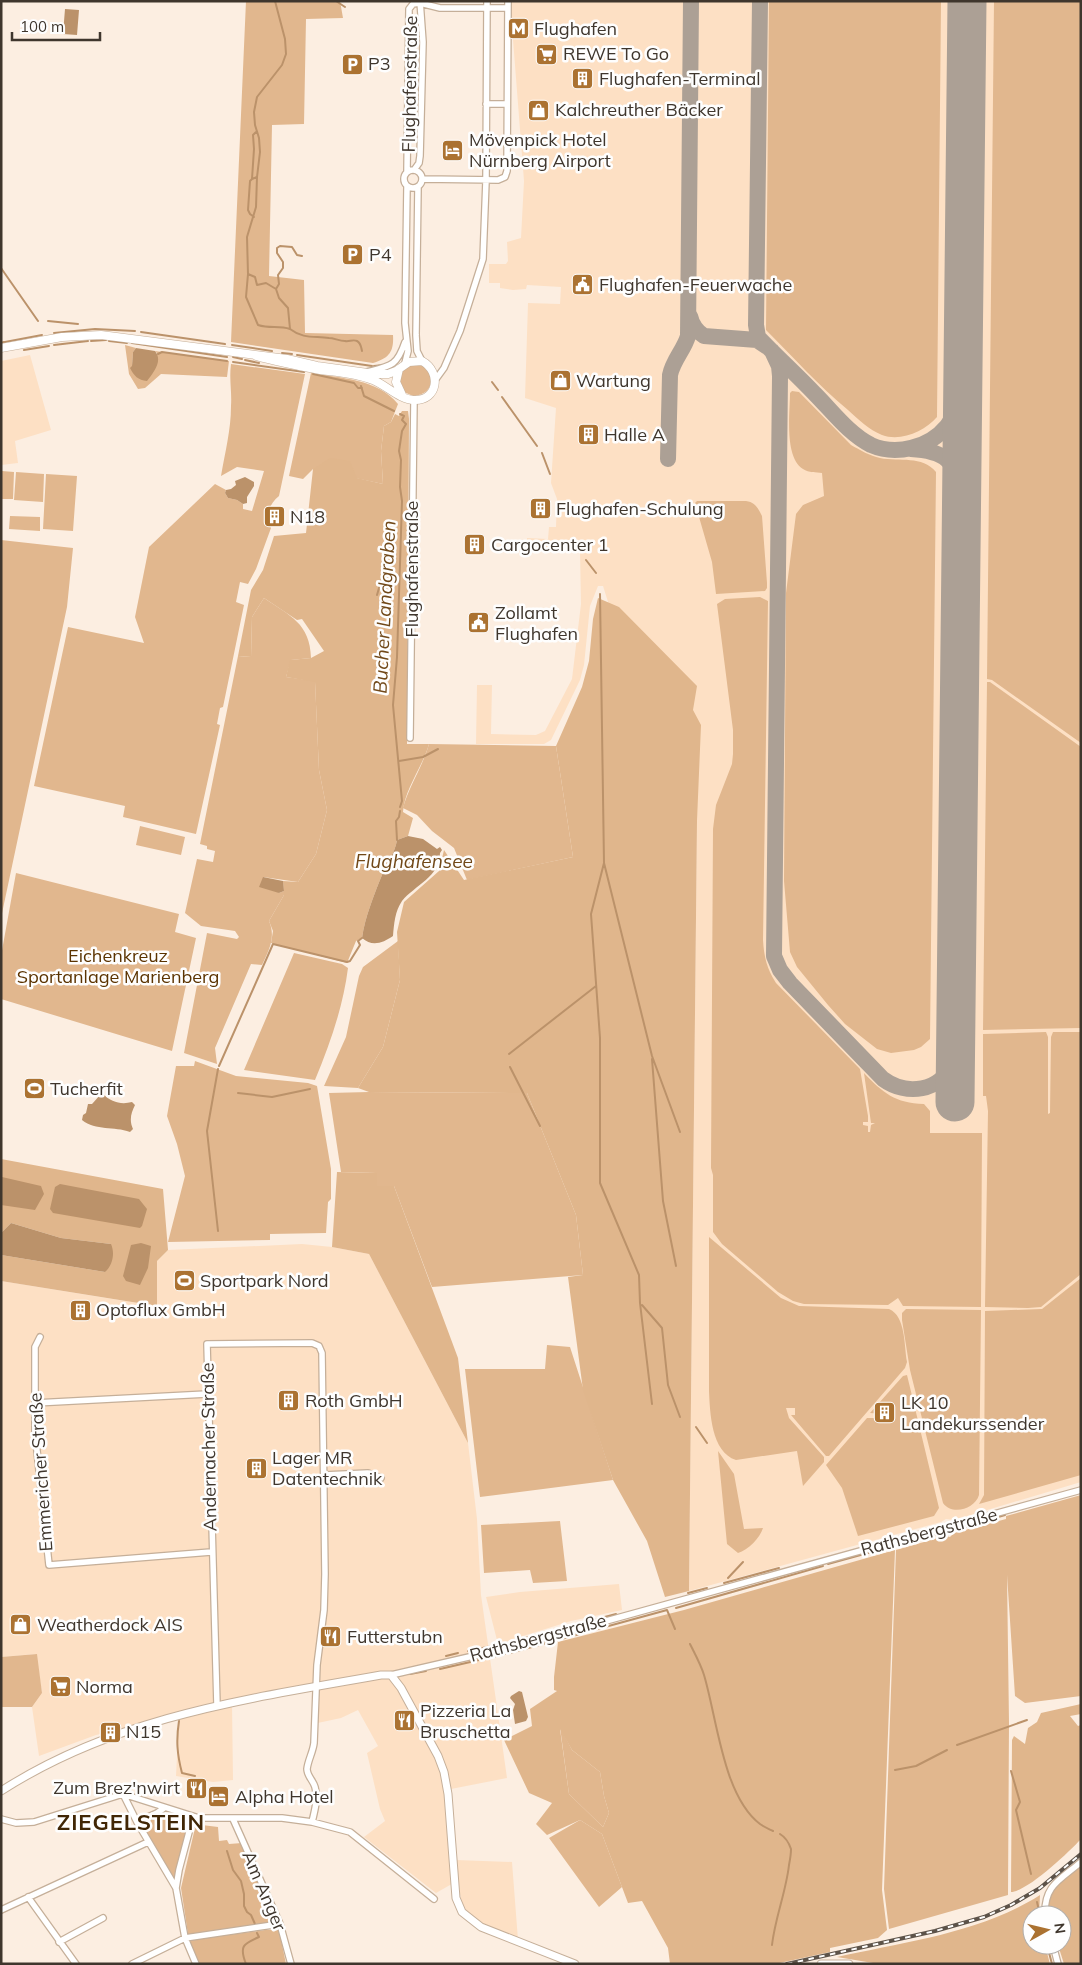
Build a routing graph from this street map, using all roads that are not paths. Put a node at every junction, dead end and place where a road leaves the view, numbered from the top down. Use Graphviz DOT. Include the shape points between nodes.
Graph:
graph roads {
  1 [pos="508,1"];
  2 [pos="420,2"];
  3 [pos="487,5"];
  4 [pos="508,8"];
  5 [pos="486,104"];
  6 [pos="507,104"];
  7 [pos="414,170"];
  8 [pos="408,171"];
  9 [pos="422,179"];
  10 [pos="486,180"];
  11 [pos="407,187"];
  12 [pos="418,187"];
  13 [pos="406,337"];
  14 [pos="1,348"];
  15 [pos="256,356"];
  16 [pos="422,361"];
  17 [pos="402,366"];
  18 [pos="362,373"];
  19 [pos="436,379"];
  20 [pos="403,396"];
  21 [pos="414,400"];
  22 [pos="410,738"];
  23 [pos="40,1338"];
  24 [pos="207,1394"];
  25 [pos="34,1403"];
  26 [pos="324,1475"];
  27 [pos="381,1478"];
  28 [pos="1081,1490"];
  29 [pos="212,1552"];
  30 [pos="391,1675"];
  31 [pos="317,1686"];
  32 [pos="217,1705"];
  33 [pos="1,1791"];
  34 [pos="123,1794"];
  35 [pos="164,1808"];
  36 [pos="193,1817"];
  37 [pos="1,1819"];
  38 [pos="234,1819"];
  39 [pos="137,1822"];
  40 [pos="312,1822"];
  41 [pos="148,1842"];
  42 [pos="1081,1862"];
  43 [pos="176,1888"];
  44 [pos="28,1897"];
  45 [pos="434,1899"];
  46 [pos="1044,1905"];
  47 [pos="1,1910"];
  48 [pos="103,1918"];
  49 [pos="280,1924"];
  50 [pos="185,1938"];
  51 [pos="59,1942"];
  52 [pos="76,1964"];
  53 [pos="132,1964"];
  54 [pos="196,1964"];
  55 [pos="291,1964"];
  56 [pos="575,1964"];
  57 [pos="821,1964"];
  58 [pos="848,1964"];
  1 -- 4 [label="street"];
  2 -- 3 [label="street, Flughafenstraße" via="440,8"];
  2 -- 7 [label="street, Flughafenstraße" via="424,42 420,156"];
  2 -- 8 [label="street, Flughafenstraße" via="409,9"];
  3 -- 4 [label="street, Flughafenstraße"];
  3 -- 5 [label="street"];
  4 -- 6 [label="street"];
  5 -- 6 [label="street"];
  5 -- 10 [label="street"];
  6 -- 10 [label="street" via="507,171 502,179"];
  7 -- 8 [label="street, Flughafenstraße"];
  7 -- 9 [label="street, Flughafenstraße"];
  8 -- 11 [label="street, Flughafenstraße" via="404,178"];
  9 -- 10 [label="street"];
  9 -- 12 [label="street"];
  10 -- 19 [label="street" via="483,259 460,331"];
  11 -- 12 [label="street"];
  11 -- 13 [label="street, Flughafenstraße"];
  12 -- 16 [label="street" via="416,340"];
  13 -- 17 [label="street, Flughafenstraße" via="408,351"];
  13 -- 18 [label="street, Flughafenstraße" via="399,358 393,364"];
  14 -- 15 [label="main road, Flughafenstraße" via="62,337 101,335"];
  15 -- 18 [label="main road, Flughafenstraße"];
  15 -- 20 [label="main road, Flughafenstraße" via="366,377"];
  16 -- 17 [label="main road, Flughafenstraße"];
  16 -- 19 [label="main road" via="431,368"];
  17 -- 18 [label="main road, Flughafenstraße" via="384,375"];
  17 -- 20 [label="main road, Flughafenstraße" via="396,382"];
  19 -- 21 [label="main road" via="429,395"];
  20 -- 21 [label="main road, Flughafenstraße"];
  21 -- 22 [label="street, Flughafenstraße"];
  23 -- 25 [label="street, Emmericher Straße" via="35,1347"];
  24 -- 25 [label="street"];
  24 -- 26 [label="street, Andernacher Straße" via="207,1344 312,1342 319,1346 322,1353"];
  24 -- 29 [label="street, Andernacher Straße"];
  25 -- 29 [label="street, Emmericher Straße" via="49,1565"];
  26 -- 27 [label="street" via="368,1473"];
  26 -- 31 [label="street, Andernacher Straße" via="325,1593"];
  28 -- 30 [label="street, Rathsbergstraße" via="512,1647"];
  29 -- 32 [label="street, Andernacher Straße"];
  30 -- 31 [label="street, Rathsbergstraße"];
  30 -- 56 [label="street" via="406,1697 444,1772 456,1898 460,1909 468,1919 489,1931"];
  31 -- 32 [label="street, Rathsbergstraße"];
  31 -- 40 [label="street, Andernacher Straße" via="314,1743 307,1772 316,1795"];
  32 -- 33 [label="street, Rathsbergstraße" via="150,1722 106,1738"];
  34 -- 35 [label="street"];
  34 -- 37 [label="street" via="34,1822 16,1823"];
  34 -- 39 [label="street"];
  35 -- 36 [label="street"];
  35 -- 39 [label="street"];
  36 -- 38 [label="street"];
  36 -- 43 [label="street"];
  38 -- 40 [label="street" via="282,1818"];
  38 -- 49 [label="street, Am Anger"];
  39 -- 41 [label="street"];
  40 -- 45 [label="street" via="355,1835"];
  41 -- 43 [label="street"];
  41 -- 44 [label="street"];
  42 -- 46 [label="street" via="1049,1889"];
  43 -- 50 [label="street"];
  44 -- 47 [label="street"];
  44 -- 51 [label="street"];
  48 -- 51 [label="street"];
  49 -- 50 [label="street"];
  49 -- 55 [label="street, Am Anger"];
  50 -- 53 [label="street"];
  50 -- 54 [label="street"];
  51 -- 52 [label="street"];
  57 -- 58 [label="street"];
}
